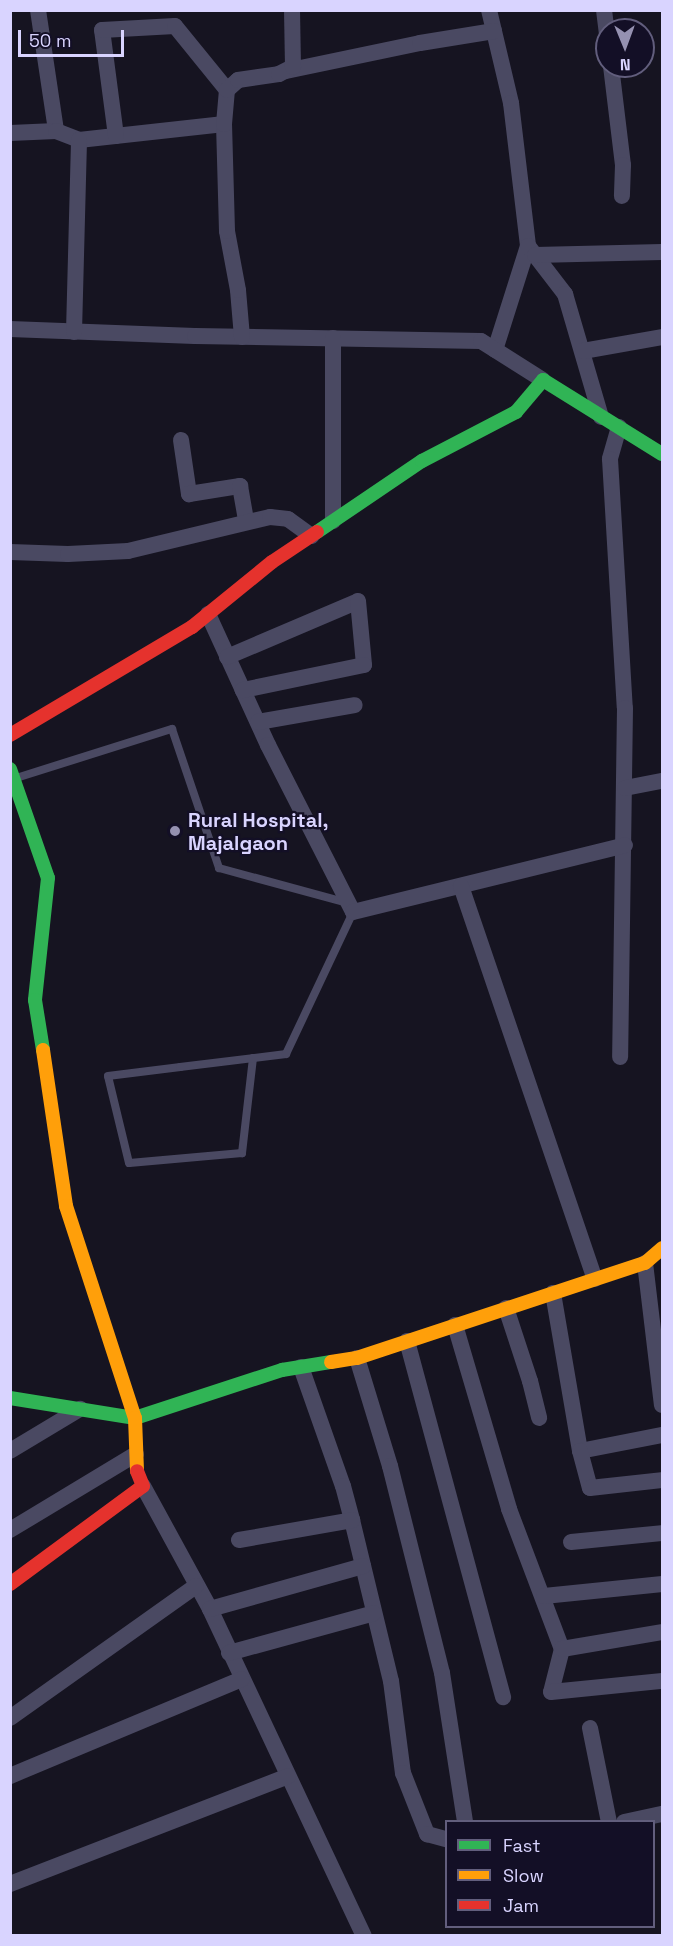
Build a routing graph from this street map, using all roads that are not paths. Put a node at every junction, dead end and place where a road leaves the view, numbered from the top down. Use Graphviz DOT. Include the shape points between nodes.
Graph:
graph roads {
  1 [pos="38,10"];
  2 [pos="292,10"];
  3 [pos="489,10"];
  4 [pos="494,31"];
  5 [pos="285,71"];
  6 [pos="612,78"];
  7 [pos="227,90"];
  8 [pos="224,124"];
  9 [pos="56,131"];
  10 [pos="10,132"];
  11 [pos="116,136"];
  12 [pos="79,140"];
  13 [pos="622,196"];
  14 [pos="531,250"];
  15 [pos="663,252"];
  16 [pos="10,329"];
  17 [pos="74,332"];
  18 [pos="242,337"];
  19 [pos="663,337"];
  20 [pos="333,339"];
  21 [pos="495,350"];
  22 [pos="583,351"];
  23 [pos="543,380"];
  24 [pos="601,417"];
  25 [pos="619,427"];
  26 [pos="181,440"];
  27 [pos="663,454"];
  28 [pos="246,521"];
  29 [pos="333,521"];
  30 [pos="311,536"];
  31 [pos="10,552"];
  32 [pos="208,614"];
  33 [pos="227,657"];
  34 [pos="243,690"];
  35 [pos="356,705"];
  36 [pos="258,722"];
  37 [pos="10,735"];
  38 [pos="12,774"];
  39 [pos="662,783"];
  40 [pos="625,788"];
  41 [pos="625,845"];
  42 [pos="461,885"];
  43 [pos="351,907"];
  44 [pos="620,1057"];
  45 [pos="253,1058"];
  46 [pos="663,1248"];
  47 [pos="645,1263"];
  48 [pos="595,1279"];
  49 [pos="553,1293"];
  50 [pos="506,1308"];
  51 [pos="657,1315"];
  52 [pos="455,1326"];
  53 [pos="407,1341"];
  54 [pos="357,1358"];
  55 [pos="301,1367"];
  56 [pos="661,1383"];
  57 [pos="10,1398"];
  58 [pos="663,1405"];
  59 [pos="80,1409"];
  60 [pos="135,1418"];
  61 [pos="538,1418"];
  62 [pos="663,1435"];
  63 [pos="10,1451"];
  64 [pos="580,1451"];
  65 [pos="136,1454"];
  66 [pos="663,1480"];
  67 [pos="143,1486"];
  68 [pos="352,1520"];
  69 [pos="10,1530"];
  70 [pos="663,1533"];
  71 [pos="238,1540"];
  72 [pos="571,1542"];
  73 [pos="363,1566"];
  74 [pos="10,1584"];
  75 [pos="663,1584"];
  76 [pos="196,1586"];
  77 [pos="544,1596"];
  78 [pos="210,1609"];
  79 [pos="374,1612"];
  80 [pos="663,1632"];
  81 [pos="562,1649"];
  82 [pos="229,1653"];
  83 [pos="242,1679"];
  84 [pos="663,1681"];
  85 [pos="503,1697"];
  86 [pos="10,1718"];
  87 [pos="590,1728"];
  88 [pos="10,1776"];
  89 [pos="288,1776"];
  90 [pos="663,1814"];
  91 [pos="465,1820"];
  92 [pos="609,1820"];
  93 [pos="630,1820"];
  94 [pos="445,1838"];
  95 [pos="10,1884"];
  96 [pos="364,1935"];
  1 -- 9 [label="street"];
  2 -- 5 [label="street" via="293,67"];
  3 -- 4 [label="street"];
  4 -- 5 [label="street"];
  4 -- 14 [label="street" via="511,103"];
  5 -- 7 [label="street" via="238,80"];
  6 -- 13 [label="street" via="623,165"];
  7 -- 8 [label="street"];
  7 -- 11 [label="street" via="175,26 102,30"];
  8 -- 11 [label="street"];
  8 -- 18 [label="street" via="227,231"];
  9 -- 10 [label="street"];
  9 -- 12 [label="street"];
  11 -- 12 [label="street"];
  12 -- 17 [label="street"];
  14 -- 15 [label="street"];
  14 -- 21 [label="street"];
  14 -- 22 [label="street" via="565,294"];
  16 -- 17 [label="street"];
  17 -- 18 [label="street"];
  18 -- 20 [label="street"];
  19 -- 22 [label="street"];
  20 -- 21 [label="street" via="481,341"];
  20 -- 29 [label="street"];
  21 -- 23 [label="street"];
  22 -- 24 [label="street"];
  23 -- 24 [label="street"];
  23 -- 29 [label="street" via="516,412 422,460"];
  24 -- 25 [label="street"];
  25 -- 27 [label="street"];
  25 -- 40 [label="street" via="610,459 625,708"];
  26 -- 28 [label="street" via="189,494 240,486"];
  28 -- 30 [label="street" via="288,519"];
  28 -- 31 [label="street" via="213,533 128,551"];
  29 -- 30 [label="street"];
  30 -- 32 [label="street"];
  32 -- 33 [label="street"];
  32 -- 37 [label="street"];
  33 -- 34 [label="street"];
  33 -- 34 [label="street" via="358,601 364,665"];
  34 -- 36 [label="street"];
  35 -- 36 [label="street"];
  36 -- 43 [label="street"];
  38 -- 43 [label="lane" via="172,729 219,868"];
  38 -- 60 [label="street" via="48,878 34,1000 66,1206"];
  39 -- 40 [label="street"];
  40 -- 41 [label="street"];
  41 -- 42 [label="street"];
  41 -- 44 [label="street"];
  42 -- 43 [label="street"];
  42 -- 48 [label="street"];
  43 -- 45 [label="lane" via="286,1054"];
  45 -- 45 [label="lane" via="108,1076 129,1163 242,1153"];
  46 -- 47 [label="street"];
  47 -- 48 [label="street"];
  47 -- 51 [label="street"];
  48 -- 49 [label="street"];
  49 -- 50 [label="street"];
  49 -- 64 [label="street"];
  50 -- 52 [label="street"];
  50 -- 61 [label="street"];
  51 -- 56 [label="street"];
  52 -- 53 [label="street"];
  52 -- 77 [label="street" via="509,1509"];
  53 -- 54 [label="street"];
  53 -- 85 [label="street"];
  54 -- 55 [label="street"];
  54 -- 91 [label="street" via="390,1466 442,1673"];
  55 -- 60 [label="street"];
  55 -- 68 [label="street"];
  56 -- 58 [label="street"];
  57 -- 59 [label="street"];
  59 -- 60 [label="street"];
  59 -- 63 [label="street"];
  60 -- 65 [label="street"];
  62 -- 64 [label="street"];
  64 -- 66 [label="street" via="590,1488"];
  65 -- 67 [label="street" via="137,1474"];
  65 -- 69 [label="street"];
  67 -- 74 [label="street"];
  67 -- 76 [label="street"];
  68 -- 71 [label="street"];
  68 -- 73 [label="street"];
  70 -- 72 [label="street"];
  73 -- 78 [label="street"];
  73 -- 79 [label="street"];
  75 -- 77 [label="street"];
  76 -- 78 [label="street"];
  76 -- 86 [label="street"];
  77 -- 81 [label="street"];
  78 -- 82 [label="street"];
  79 -- 82 [label="street"];
  79 -- 94 [label="street" via="391,1681 403,1773 427,1834"];
  80 -- 81 [label="street"];
  81 -- 84 [label="street" via="551,1692"];
  82 -- 83 [label="street"];
  83 -- 88 [label="street"];
  83 -- 89 [label="street"];
  87 -- 92 [label="street"];
  89 -- 95 [label="street"];
  89 -- 96 [label="street"];
  90 -- 93 [label="street"];
}
